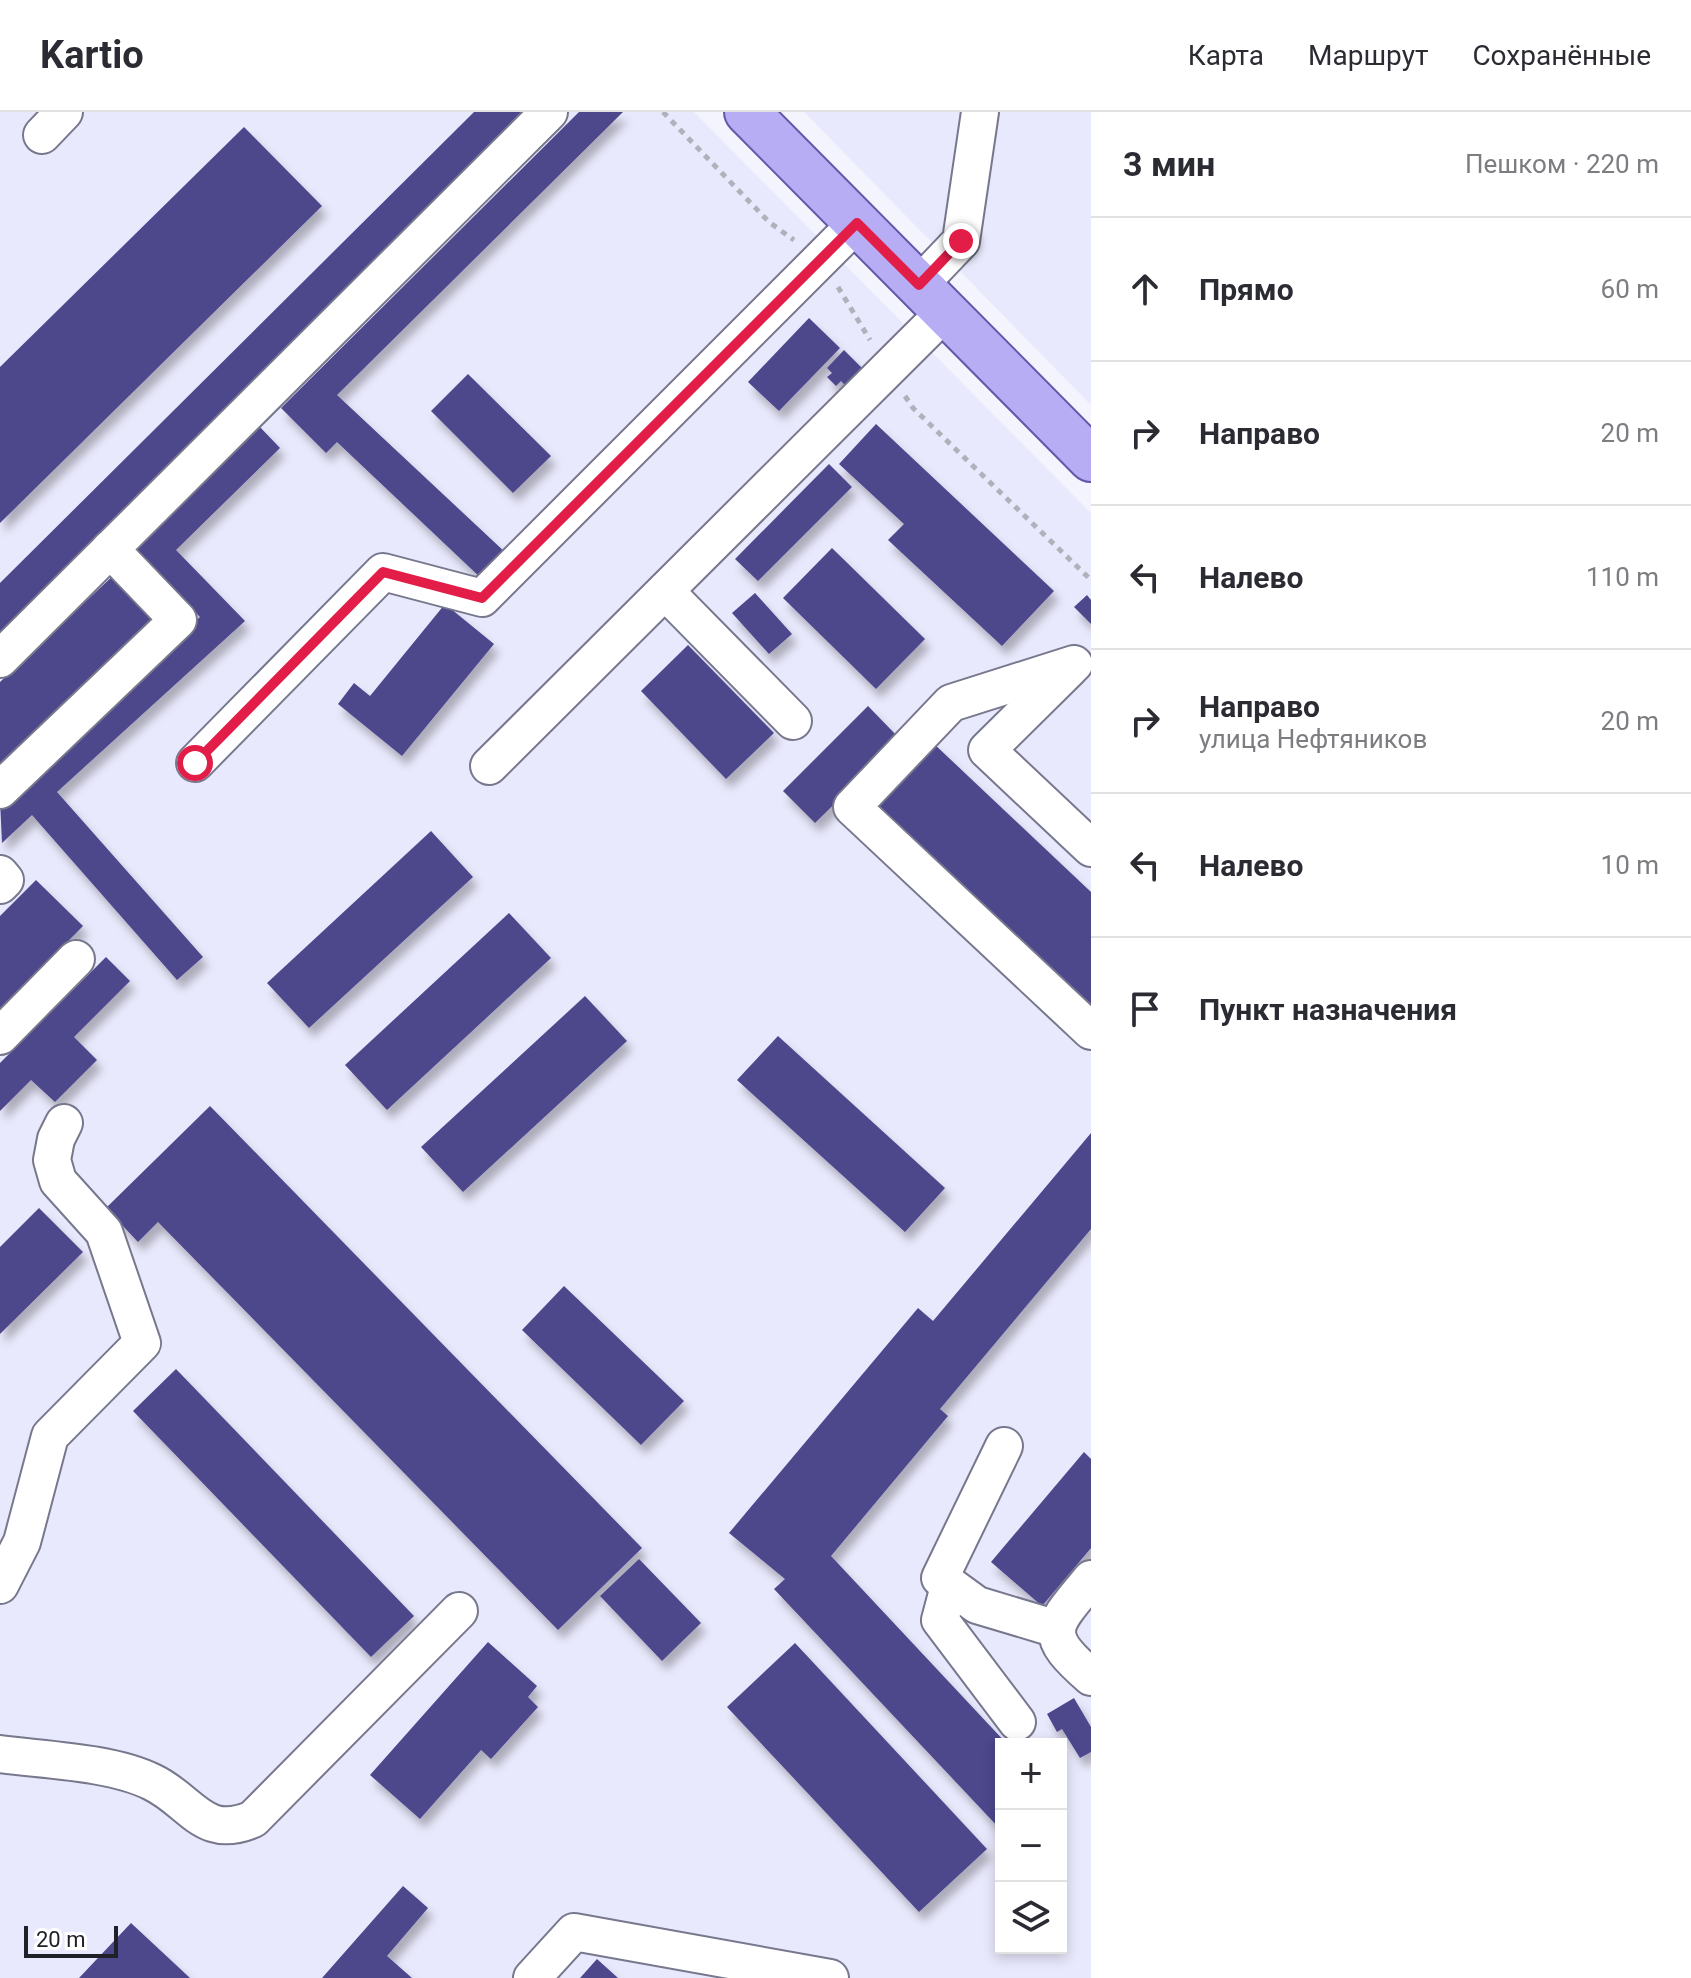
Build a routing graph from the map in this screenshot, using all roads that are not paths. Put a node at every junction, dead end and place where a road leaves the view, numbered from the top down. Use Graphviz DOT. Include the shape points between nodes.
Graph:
graph roads {
  1 [pos="549,112"];
  2 [pos="747,112"];
  3 [pos="980,112"];
  4 [pos="857,223"];
  5 [pos="932,298"];
  6 [pos="1091,459"];
  7 [pos="110,549"];
  8 [pos="665,591"];
  9 [pos="0,659"];
  10 [pos="1085,664"];
  11 [pos="793,721"];
  12 [pos="195,763"];
  13 [pos="489,766"];
  14 [pos="0,790"];
  15 [pos="1091,848"];
  16 [pos="0,874"];
  17 [pos="0,885"];
  18 [pos="76,959"];
  19 [pos="1091,1031"];
  20 [pos="0,1036"];
  21 [pos="64,1123"];
  22 [pos="1004,1446"];
  23 [pos="1091,1579"];
  24 [pos="0,1585"];
  25 [pos="949,1586"];
  26 [pos="459,1611"];
  27 [pos="1057,1629"];
  28 [pos="1091,1677"];
  29 [pos="1017,1722"];
  30 [pos="0,1754"];
  31 [pos="532,1978"];
  32 [pos="830,1978"];
  1 -- 7 [label="lane"];
  2 -- 4 [label="main road"];
  3 -- 5 [label="lane" via="961,241"];
  4 -- 5 [label="main road"];
  4 -- 12 [label="lane" via="482,598 383,572"];
  5 -- 6 [label="main road"];
  5 -- 8 [label="lane"];
  7 -- 9 [label="lane"];
  7 -- 14 [label="lane" via="178,620"];
  8 -- 11 [label="lane"];
  8 -- 13 [label="lane"];
  10 -- 15 [label="lane" via="987,750"];
  10 -- 19 [label="lane" via="951,703 852,807"];
  16 -- 17 [label="lane" via="5,880"];
  18 -- 20 [label="lane"];
  21 -- 24 [label="lane" via="52,1160 58,1181 104,1232 142,1343 50,1436 22,1542"];
  22 -- 25 [label="lane" via="940,1578"];
  23 -- 27 [label="lane" via="1060,1616"];
  25 -- 27 [label="lane" via="977,1605"];
  25 -- 29 [label="lane" via="940,1620"];
  26 -- 30 [label="lane" via="253,1819 235,1827 215,1825 151,1782 123,1771"];
  27 -- 28 [label="lane" via="1067,1656"];
  31 -- 32 [label="lane" via="574,1932"];
}
